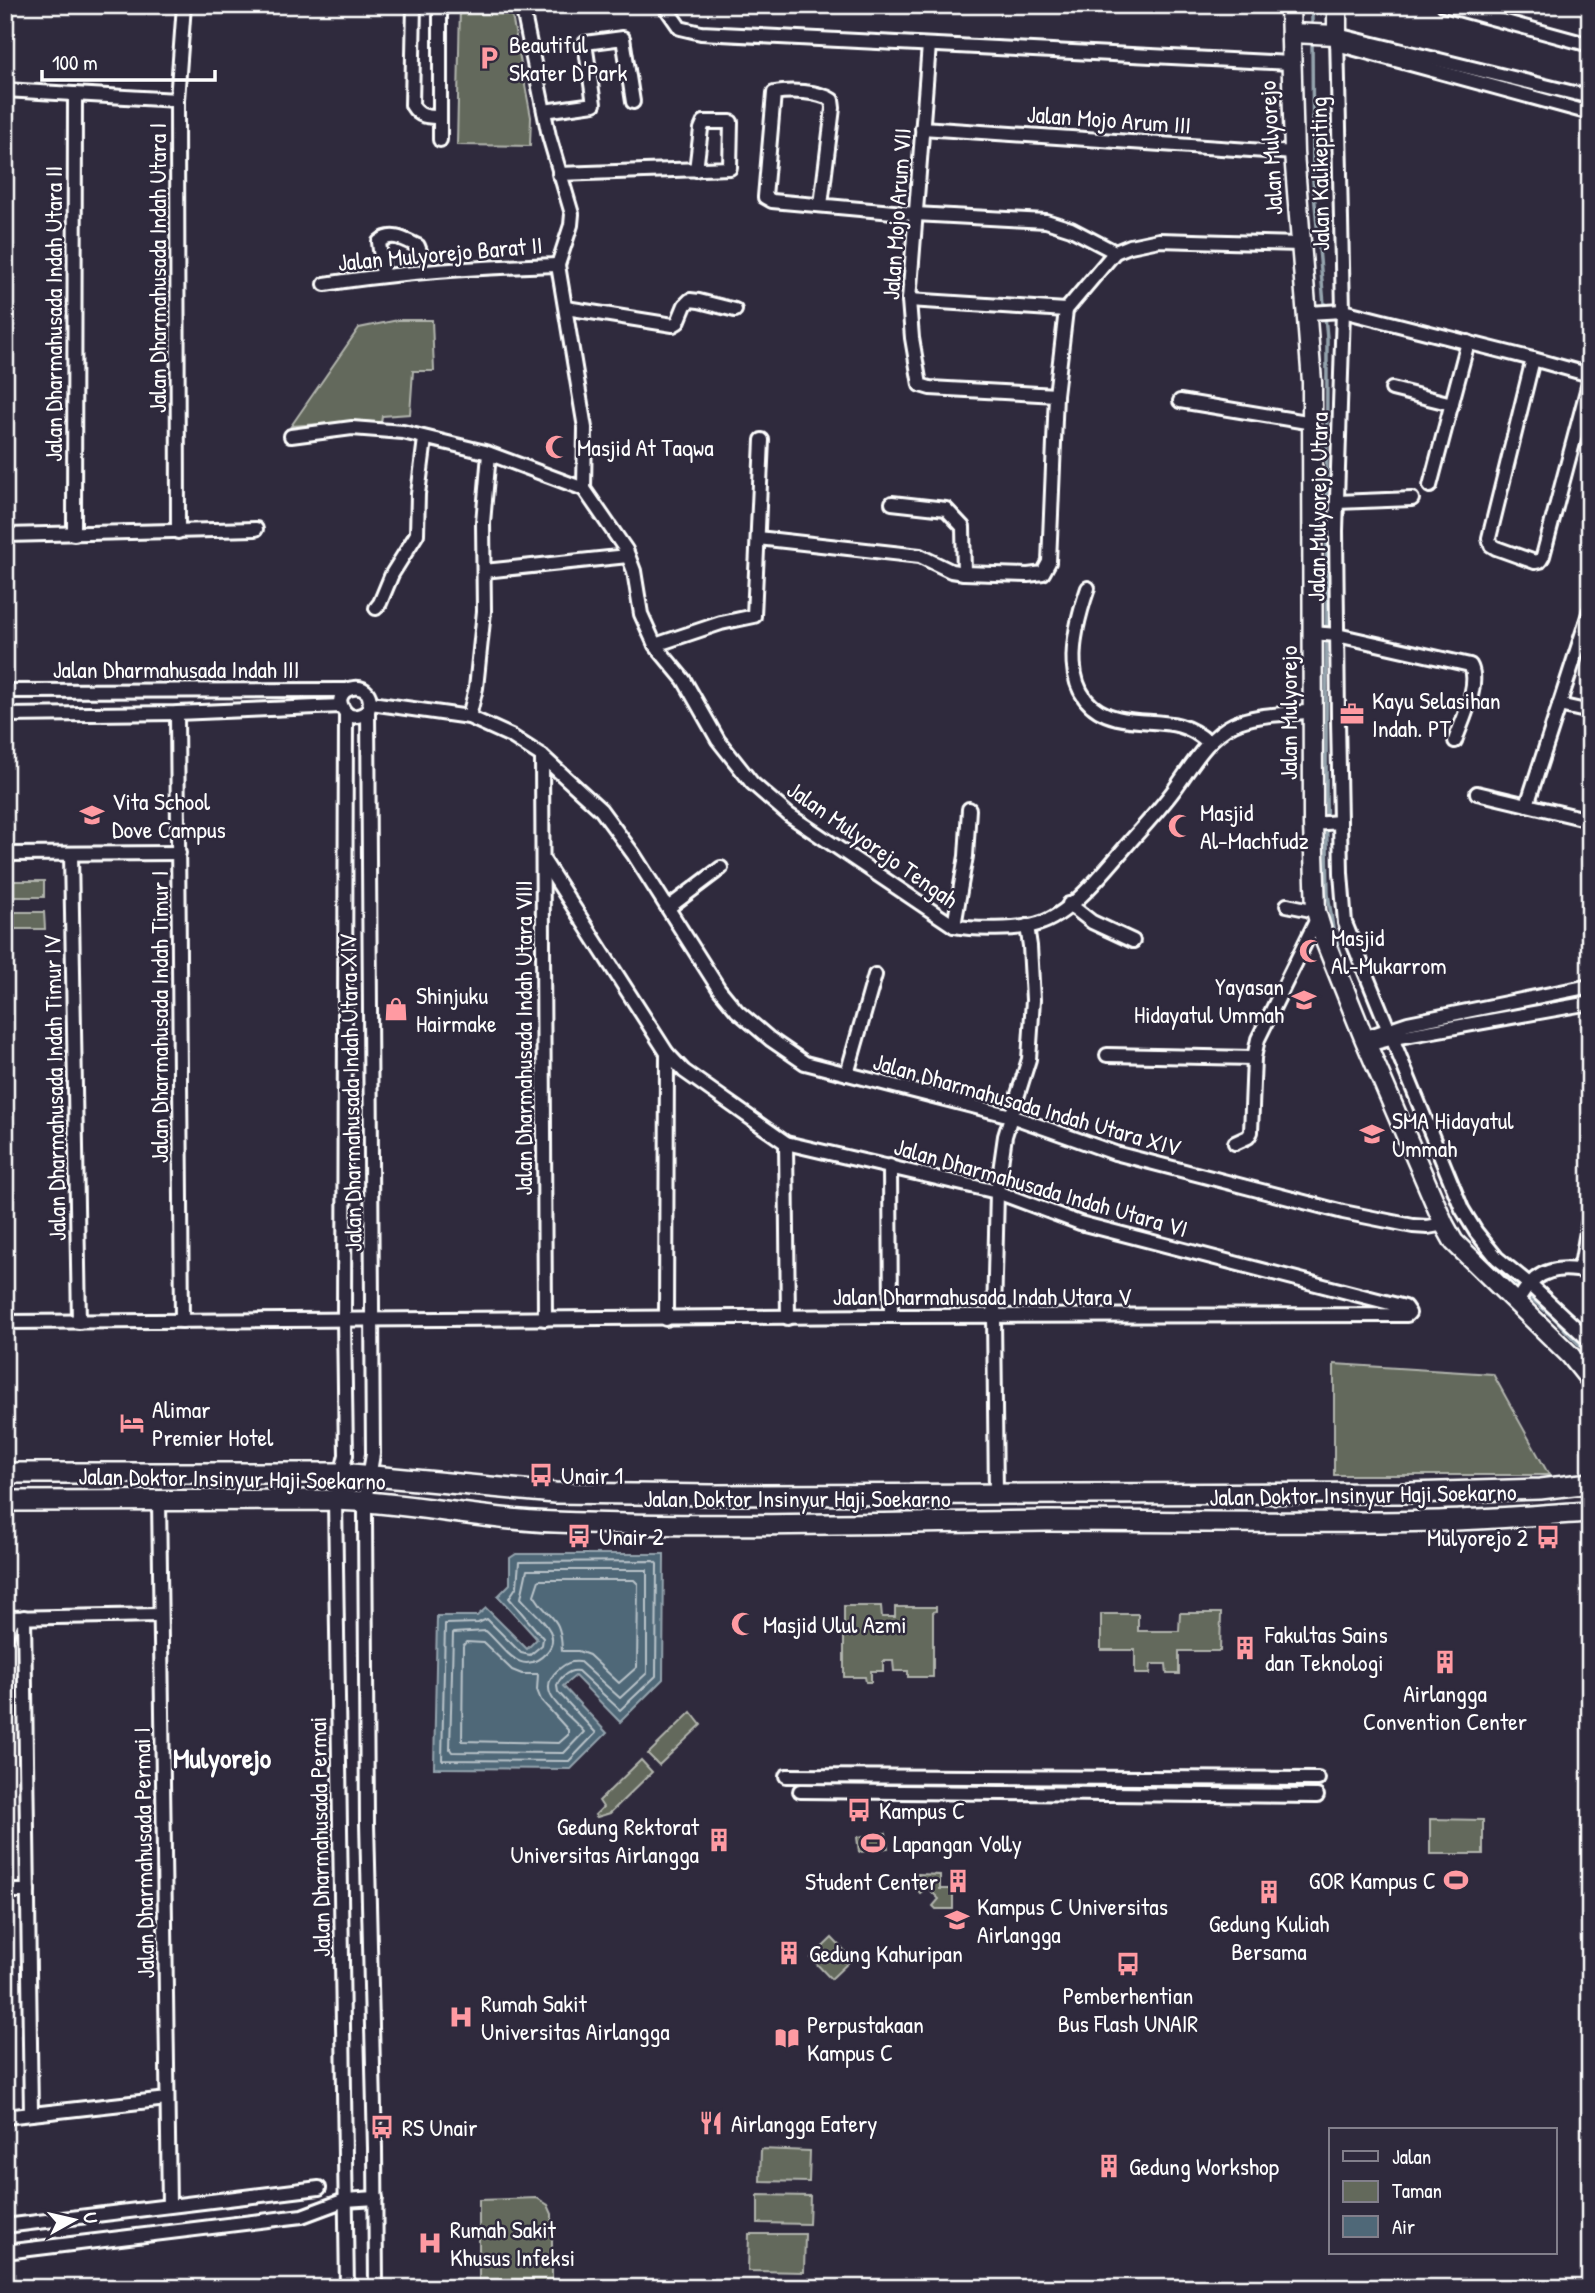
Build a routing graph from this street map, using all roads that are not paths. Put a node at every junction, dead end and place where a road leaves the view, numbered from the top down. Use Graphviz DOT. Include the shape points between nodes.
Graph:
graph roads {
  1 [pos="184,5"];
  2 [pos="414,5"];
  3 [pos="440,5"];
  4 [pos="522,5"];
  5 [pos="664,5"];
  6 [pos="1290,5"];
  7 [pos="1336,5"];
  8 [pos="1444,5"];
  9 [pos="1299,33"];
  10 [pos="1334,38"];
  11 [pos="929,45"];
  12 [pos="1590,45"];
  13 [pos="1290,63"];
  14 [pos="5,90"];
  15 [pos="75,94"];
  16 [pos="1590,97"];
  17 [pos="177,100"];
  18 [pos="633,102"];
  19 [pos="544,111"];
  20 [pos="1590,113"];
  21 [pos="440,117"];
  22 [pos="922,128"];
  23 [pos="440,140"];
  24 [pos="1294,153"];
  25 [pos="696,170"];
  26 [pos="559,174"];
  27 [pos="821,205"];
  28 [pos="915,214"];
  29 [pos="1295,244"];
  30 [pos="1115,252"];
  31 [pos="421,254"];
  32 [pos="558,265"];
  33 [pos="383,275"];
  34 [pos="325,284"];
  35 [pos="909,300"];
  36 [pos="566,308"];
  37 [pos="735,310"];
  38 [pos="1066,310"];
  39 [pos="1339,311"];
  40 [pos="1314,313"];
  41 [pos="1468,342"];
  42 [pos="1533,359"];
  43 [pos="1590,377"];
  44 [pos="1392,389"];
  45 [pos="1056,396"];
  46 [pos="1180,401"];
  47 [pos="1451,404"];
  48 [pos="1313,423"];
  49 [pos="291,436"];
  50 [pos="425,439"];
  51 [pos="762,440"];
  52 [pos="489,454"];
  53 [pos="1430,486"];
  54 [pos="584,489"];
  55 [pos="1327,496"];
  56 [pos="1412,499"];
  57 [pos="892,503"];
  58 [pos="256,529"];
  59 [pos="178,532"];
  60 [pos="74,534"];
  61 [pos="5,535"];
  62 [pos="758,538"];
  63 [pos="628,556"];
  64 [pos="484,571"];
  65 [pos="964,573"];
  66 [pos="1088,588"];
  67 [pos="376,608"];
  68 [pos="1590,610"];
  69 [pos="1315,633"];
  70 [pos="1335,634"];
  71 [pos="655,645"];
  72 [pos="346,690"];
  73 [pos="5,691"];
  74 [pos="1559,705"];
  75 [pos="369,707"];
  76 [pos="343,710"];
  77 [pos="1590,712"];
  78 [pos="177,713"];
  79 [pos="5,715"];
  80 [pos="469,717"];
  81 [pos="1324,718"];
  82 [pos="1455,741"];
  83 [pos="1209,743"];
  84 [pos="542,756"];
  85 [pos="1477,793"];
  86 [pos="1527,805"];
  87 [pos="969,809"];
  88 [pos="1590,820"];
  89 [pos="1337,822"];
  90 [pos="1317,823"];
  91 [pos="178,853"];
  92 [pos="5,854"];
  93 [pos="71,854"];
  94 [pos="544,862"];
  95 [pos="722,868"];
  96 [pos="1069,904"];
  97 [pos="1287,905"];
  98 [pos="668,908"];
  99 [pos="1317,914"];
  100 [pos="954,926"];
  101 [pos="1027,926"];
  102 [pos="1133,941"];
  103 [pos="875,975"];
  104 [pos="1590,986"];
  105 [pos="1561,990"];
  106 [pos="1590,1003"];
  107 [pos="1565,1008"];
  108 [pos="1389,1033"];
  109 [pos="1368,1040"];
  110 [pos="667,1053"];
  111 [pos="1107,1055"];
  112 [pos="1254,1058"];
  113 [pos="847,1074"];
  114 [pos="1011,1116"];
  115 [pos="786,1143"];
  116 [pos="1236,1143"];
  117 [pos="890,1166"];
  118 [pos="997,1192"];
  119 [pos="1590,1214"];
  120 [pos="1444,1224"];
  121 [pos="1584,1271"];
  122 [pos="1522,1294"];
  123 [pos="1405,1307"];
  124 [pos="891,1316"];
  125 [pos="994,1317"];
  126 [pos="788,1318"];
  127 [pos="373,1319"];
  128 [pos="545,1319"];
  129 [pos="666,1319"];
  130 [pos="344,1320"];
  131 [pos="182,1321"];
  132 [pos="5,1322"];
  133 [pos="79,1322"];
  134 [pos="1581,1347"];
  135 [pos="1590,1380"];
  136 [pos="5,1473"];
  137 [pos="341,1473"];
  138 [pos="370,1475"];
  139 [pos="1590,1483"];
  140 [pos="996,1495"];
  141 [pos="159,1500"];
  142 [pos="335,1500"];
  143 [pos="5,1501"];
  144 [pos="365,1501"];
  145 [pos="1590,1511"];
  146 [pos="160,1615"];
  147 [pos="14,1618"];
  148 [pos="5,1638"];
  149 [pos="786,1776"];
  150 [pos="1318,1779"];
  151 [pos="800,1791"];
  152 [pos="1317,1796"];
  153 [pos="5,1891"];
  154 [pos="28,1891"];
  155 [pos="167,2099"];
  156 [pos="32,2114"];
  157 [pos="5,2117"];
  158 [pos="319,2188"];
  159 [pos="376,2198"];
  160 [pos="345,2200"];
  161 [pos="169,2205"];
  162 [pos="5,2226"];
  163 [pos="5,2252"];
  164 [pos="347,2288"];
  165 [pos="376,2288"];
  1 -- 17 [label="street, Jalan Dharmahusada Indah Utara I"];
  2 -- 21 [label="street" via="412,105 424,117"];
  3 -- 21 [label="street"];
  4 -- 19 [label="street"];
  5 -- 11 [label="street" via="680,28 701,33"];
  6 -- 9 [label="main road, Jalan Mulyorejo"];
  7 -- 10 [label="main road"];
  8 -- 12 [label="street"];
  9 -- 10 [label="main road"];
  9 -- 13 [label="main road, Jalan Mulyorejo"];
  10 -- 16 [label="street"];
  10 -- 20 [label="street"];
  10 -- 39 [label="street, Jalan Kalikepiting"];
  11 -- 13 [label="street"];
  11 -- 22 [label="street, Jalan Mojo Arum VII"];
  13 -- 24 [label="main road, Jalan Mulyorejo"];
  14 -- 15 [label="street"];
  15 -- 17 [label="street"];
  15 -- 60 [label="street, Jalan Dharmahusada Indah Utara II"];
  17 -- 59 [label="street, Jalan Dharmahusada Indah Utara I"];
  18 -- 19 [label="street" via="623,38 585,43 594,104"];
  19 -- 26 [label="street"];
  21 -- 23 [label="street"];
  22 -- 24 [label="street, Jalan Mojo Arum III"];
  22 -- 28 [label="street, Jalan Mojo Arum VII"];
  24 -- 29 [label="main road, Jalan Mulyorejo"];
  25 -- 25 [label="street" via="730,167 731,122 704,122"];
  25 -- 26 [label="street"];
  26 -- 32 [label="street" via="572,214"];
  27 -- 27 [label="street" via="832,100 824,95 774,93 765,197"];
  27 -- 28 [label="street"];
  28 -- 30 [label="street" via="1046,221"];
  28 -- 35 [label="street, Jalan Mojo Arum VII"];
  29 -- 30 [label="street" via="1159,240"];
  29 -- 40 [label="main road, Jalan Mulyorejo"];
  30 -- 38 [label="street"];
  31 -- 33 [label="street" via="418,246 408,241 382,238"];
  32 -- 33 [label="street, Jalan Mulyorejo Barat II"];
  32 -- 36 [label="street"];
  33 -- 34 [label="street, Jalan Mulyorejo Barat II"];
  35 -- 38 [label="street"];
  35 -- 45 [label="street, Jalan Mojo Arum VII" via="920,385"];
  36 -- 37 [label="street" via="673,325 690,300"];
  36 -- 54 [label="street" via="585,428"];
  38 -- 45 [label="street"];
  39 -- 40 [label="street"];
  39 -- 41 [label="street"];
  39 -- 55 [label="street, Jalan Mulyorejo Utara"];
  40 -- 48 [label="main road, Jalan Mulyorejo"];
  41 -- 42 [label="street"];
  41 -- 47 [label="street"];
  42 -- 43 [label="street"];
  42 -- 43 [label="street" via="1489,538 1496,548 1535,562 1543,556"];
  44 -- 47 [label="street"];
  45 -- 65 [label="street" via="1049,562 1043,573 1028,575"];
  46 -- 48 [label="street"];
  47 -- 53 [label="street"];
  48 -- 55 [label="main road, Jalan Mulyorejo"];
  49 -- 50 [label="street" via="352,428 404,432"];
  50 -- 52 [label="street"];
  50 -- 67 [label="street" via="417,534"];
  51 -- 62 [label="street"];
  52 -- 54 [label="street"];
  52 -- 64 [label="street"];
  54 -- 63 [label="street, Jalan Mulyorejo Tengah"];
  55 -- 56 [label="street"];
  55 -- 69 [label="main road, Jalan Mulyorejo"];
  55 -- 70 [label="street, Jalan Mulyorejo Utara"];
  57 -- 65 [label="street" via="946,509 963,527"];
  58 -- 59 [label="street"];
  59 -- 60 [label="street"];
  60 -- 61 [label="street"];
  62 -- 65 [label="street" via="920,556 951,572"];
  62 -- 71 [label="street" via="754,616"];
  63 -- 64 [label="street"];
  63 -- 71 [label="street, Jalan Mulyorejo Tengah" via="641,614"];
  64 -- 80 [label="street" via="484,611"];
  66 -- 83 [label="street" via="1072,655 1074,677 1083,697 1115,717 1178,724"];
  68 -- 74 [label="street"];
  69 -- 70 [label="street"];
  69 -- 81 [label="main road, Jalan Mulyorejo"];
  70 -- 81 [label="street, Jalan Mulyorejo Utara"];
  70 -- 82 [label="street" via="1471,665 1474,686"];
  71 -- 100 [label="street, Jalan Mulyorejo Tengah" via="684,680 718,740 752,783 789,815"];
  72 -- 73 [label="street, Jalan Dharmahusada Indah III"];
  72 -- 75 [label="street" via="362,688 369,694"];
  72 -- 76 [label="street" via="341,697"];
  74 -- 77 [label="street"];
  74 -- 86 [label="street"];
  75 -- 76 [label="street" via="353,717"];
  75 -- 80 [label="street, Jalan Dharmahusada Indah Utara XIV"];
  75 -- 127 [label="street, Jalan Dharmahusada Indah Utara XIV"];
  76 -- 78 [label="street, Jalan Dharmahusada Indah III"];
  76 -- 130 [label="street, Jalan Dharmahusada Indah Utara XIV"];
  78 -- 79 [label="street, Jalan Dharmahusada Indah III"];
  78 -- 91 [label="street, Jalan Dharmahusada Indah Timur I"];
  80 -- 84 [label="street, Jalan Dharmahusada Indah Utara XIV"];
  81 -- 83 [label="street, Jalan Mulyorejo Tengah" via="1244,721"];
  81 -- 89 [label="street, Jalan Mulyorejo Utara"];
  81 -- 90 [label="main road, Jalan Mulyorejo"];
  83 -- 96 [label="street, Jalan Mulyorejo Tengah" via="1092,887"];
  84 -- 94 [label="street, Jalan Dharmahusada Indah Utara VIII"];
  84 -- 98 [label="street, Jalan Dharmahusada Indah Utara XIV" via="601,810"];
  85 -- 86 [label="street"];
  86 -- 88 [label="street"];
  87 -- 100 [label="street"];
  89 -- 90 [label="street"];
  89 -- 108 [label="street, Jalan Mulyorejo Utara" via="1345,923"];
  90 -- 99 [label="main road, Jalan Mulyorejo"];
  91 -- 93 [label="street"];
  91 -- 131 [label="street, Jalan Dharmahusada Indah Timur I"];
  92 -- 93 [label="street"];
  93 -- 133 [label="street, Jalan Dharmahusada Indah Timur IV"];
  94 -- 110 [label="street, Jalan Dharmahusada Indah Utara VI"];
  94 -- 128 [label="street, Jalan Dharmahusada Indah Utara VIII"];
  95 -- 98 [label="street"];
  96 -- 101 [label="street, Jalan Mulyorejo Tengah" via="1039,924"];
  96 -- 102 [label="street" via="1092,922"];
  97 -- 99 [label="street"];
  98 -- 113 [label="street, Jalan Dharmahusada Indah Utara XIV" via="737,1011 791,1055"];
  99 -- 109 [label="main road, Jalan Mulyorejo"];
  99 -- 112 [label="street" via="1258,1039"];
  100 -- 101 [label="street, Jalan Mulyorejo Tengah"];
  101 -- 114 [label="street" via="1031,1032 1026,1071"];
  103 -- 113 [label="street"];
  104 -- 105 [label="street"];
  105 -- 107 [label="street"];
  105 -- 108 [label="street"];
  106 -- 107 [label="street"];
  107 -- 108 [label="street"];
  108 -- 109 [label="street"];
  108 -- 122 [label="street, Jalan Mulyorejo Utara" via="1462,1209"];
  109 -- 120 [label="main road, Jalan Mulyorejo"];
  110 -- 115 [label="street, Jalan Dharmahusada Indah Utara VI" via="684,1071"];
  110 -- 129 [label="street"];
  111 -- 112 [label="street"];
  112 -- 116 [label="street" via="1251,1132"];
  113 -- 114 [label="street, Jalan Dharmahusada Indah Utara XIV"];
  114 -- 118 [label="street"];
  114 -- 120 [label="street, Jalan Dharmahusada Indah Utara XIV" via="1115,1153 1343,1212 1413,1226"];
  115 -- 117 [label="street, Jalan Dharmahusada Indah Utara VI"];
  115 -- 126 [label="street"];
  117 -- 118 [label="street, Jalan Dharmahusada Indah Utara VI"];
  117 -- 124 [label="street"];
  118 -- 123 [label="street, Jalan Dharmahusada Indah Utara VI" via="1080,1223"];
  118 -- 125 [label="street"];
  119 -- 121 [label="street"];
  120 -- 122 [label="main road, Jalan Mulyorejo" via="1454,1242"];
  121 -- 122 [label="street" via="1549,1271"];
  122 -- 134 [label="main road, Jalan Mulyorejo"];
  123 -- 125 [label="street, Jalan Dharmahusada Indah Utara V" via="1409,1313 1405,1317"];
  124 -- 125 [label="street, Jalan Dharmahusada Indah Utara V"];
  124 -- 126 [label="street, Jalan Dharmahusada Indah Utara V"];
  125 -- 140 [label="street"];
  126 -- 129 [label="street, Jalan Dharmahusada Indah Utara V"];
  127 -- 128 [label="street, Jalan Dharmahusada Indah Utara V"];
  127 -- 130 [label="street, Jalan Dharmahusada Indah Utara V"];
  127 -- 138 [label="street, Jalan Dharmahusada Indah Utara XIV"];
  128 -- 129 [label="street, Jalan Dharmahusada Indah Utara V"];
  130 -- 131 [label="street, Jalan Dharmahusada Indah Utara V"];
  130 -- 137 [label="street, Jalan Dharmahusada Indah Utara XIV" via="346,1455"];
  131 -- 133 [label="street, Jalan Dharmahusada Indah Utara V"];
  132 -- 133 [label="street, Jalan Dharmahusada Indah Utara V"];
  134 -- 135 [label="main road, Jalan Mulyorejo"];
  136 -- 137 [label="main road, Jalan Doktor Insinyur Haji Soekarno"];
  137 -- 138 [label="main road, Jalan Doktor Insinyur Haji Soekarno"];
  137 -- 142 [label="street, Jalan Dharmahusada Permai"];
  138 -- 140 [label="main road, Jalan Doktor Insinyur Haji Soekarno" via="555,1493"];
  138 -- 144 [label="street, Jalan Dharmahusada Permai"];
  139 -- 140 [label="main road, Jalan Doktor Insinyur Haji Soekarno" via="1408,1493"];
  141 -- 142 [label="main road, Jalan Doktor Insinyur Haji Soekarno"];
  141 -- 143 [label="main road, Jalan Doktor Insinyur Haji Soekarno"];
  141 -- 146 [label="street, Jalan Dharmahusada Permai I"];
  142 -- 144 [label="main road, Jalan Doktor Insinyur Haji Soekarno"];
  142 -- 160 [label="street, Jalan Dharmahusada Permai"];
  144 -- 145 [label="main road, Jalan Doktor Insinyur Haji Soekarno" via="505,1519 594,1523 1333,1522"];
  144 -- 159 [label="street, Jalan Dharmahusada Permai"];
  146 -- 147 [label="street"];
  146 -- 155 [label="street, Jalan Dharmahusada Permai I"];
  147 -- 148 [label="street"];
  147 -- 154 [label="street"];
  149 -- 150 [label="street"];
  151 -- 152 [label="street"];
  153 -- 154 [label="street"];
  154 -- 156 [label="street"];
  155 -- 156 [label="street"];
  155 -- 161 [label="street, Jalan Dharmahusada Permai I"];
  156 -- 157 [label="street"];
  158 -- 161 [label="street"];
  159 -- 160 [label="street"];
  159 -- 165 [label="street, Jalan Dharmahusada Permai"];
  160 -- 163 [label="street" via="302,2216"];
  160 -- 164 [label="street, Jalan Dharmahusada Permai"];
  161 -- 162 [label="street"];
}
